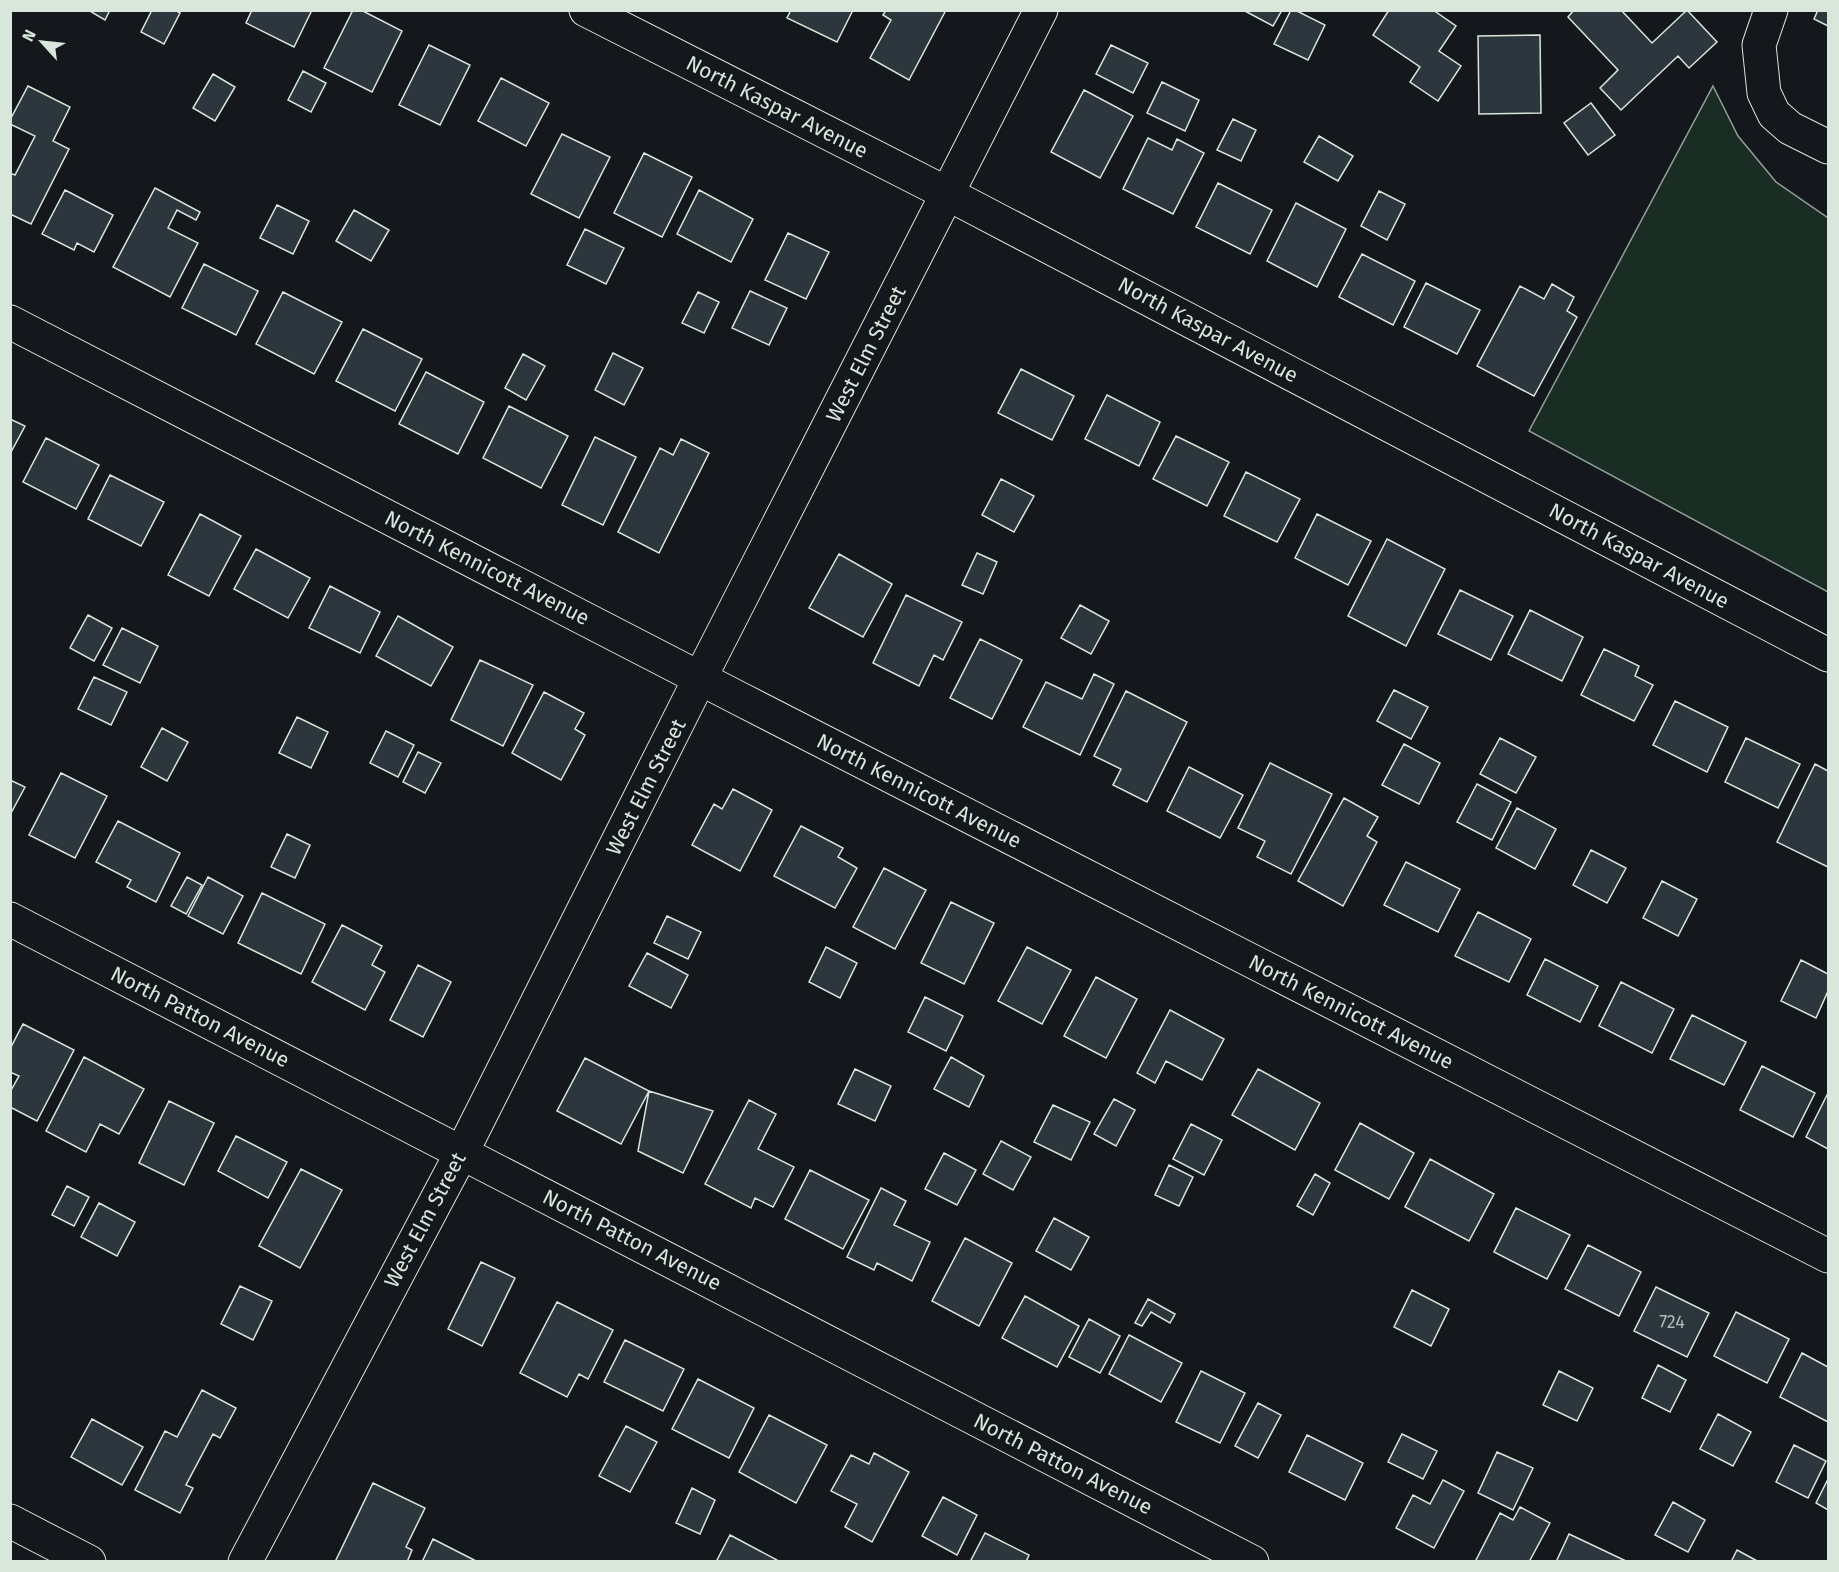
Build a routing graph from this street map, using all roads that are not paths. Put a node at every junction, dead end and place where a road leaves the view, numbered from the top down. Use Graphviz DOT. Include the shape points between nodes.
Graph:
graph roads {
  1 [pos="586,10"];
  2 [pos="1041,10"];
  3 [pos="1771,10"];
  4 [pos="1828,147"];
  5 [pos="948,194"];
  6 [pos="10,322"];
  7 [pos="1828,655"];
  8 [pos="700,678"];
  9 [pos="10,919"];
  10 [pos="462,1152"];
  11 [pos="1828,1256"];
  12 [pos="10,1521"];
  13 [pos="89,1562"];
  14 [pos="245,1562"];
  15 [pos="1252,1562"];
  1 -- 5 [label="street, North Kaspar Avenue"];
  2 -- 5 [label="street, West Elm Street"];
  3 -- 4 [label="street" via="1759,45 1764,93 1774,114 1790,128"];
  5 -- 7 [label="street, North Kaspar Avenue"];
  5 -- 8 [label="street, West Elm Street"];
  6 -- 8 [label="street, North Kennicott Avenue"];
  8 -- 10 [label="street, West Elm Street"];
  8 -- 11 [label="street, North Kennicott Avenue"];
  9 -- 10 [label="street, North Patton Avenue"];
  10 -- 14 [label="street, West Elm Street"];
  10 -- 15 [label="street, North Patton Avenue"];
  12 -- 13 [label="street"];
}
